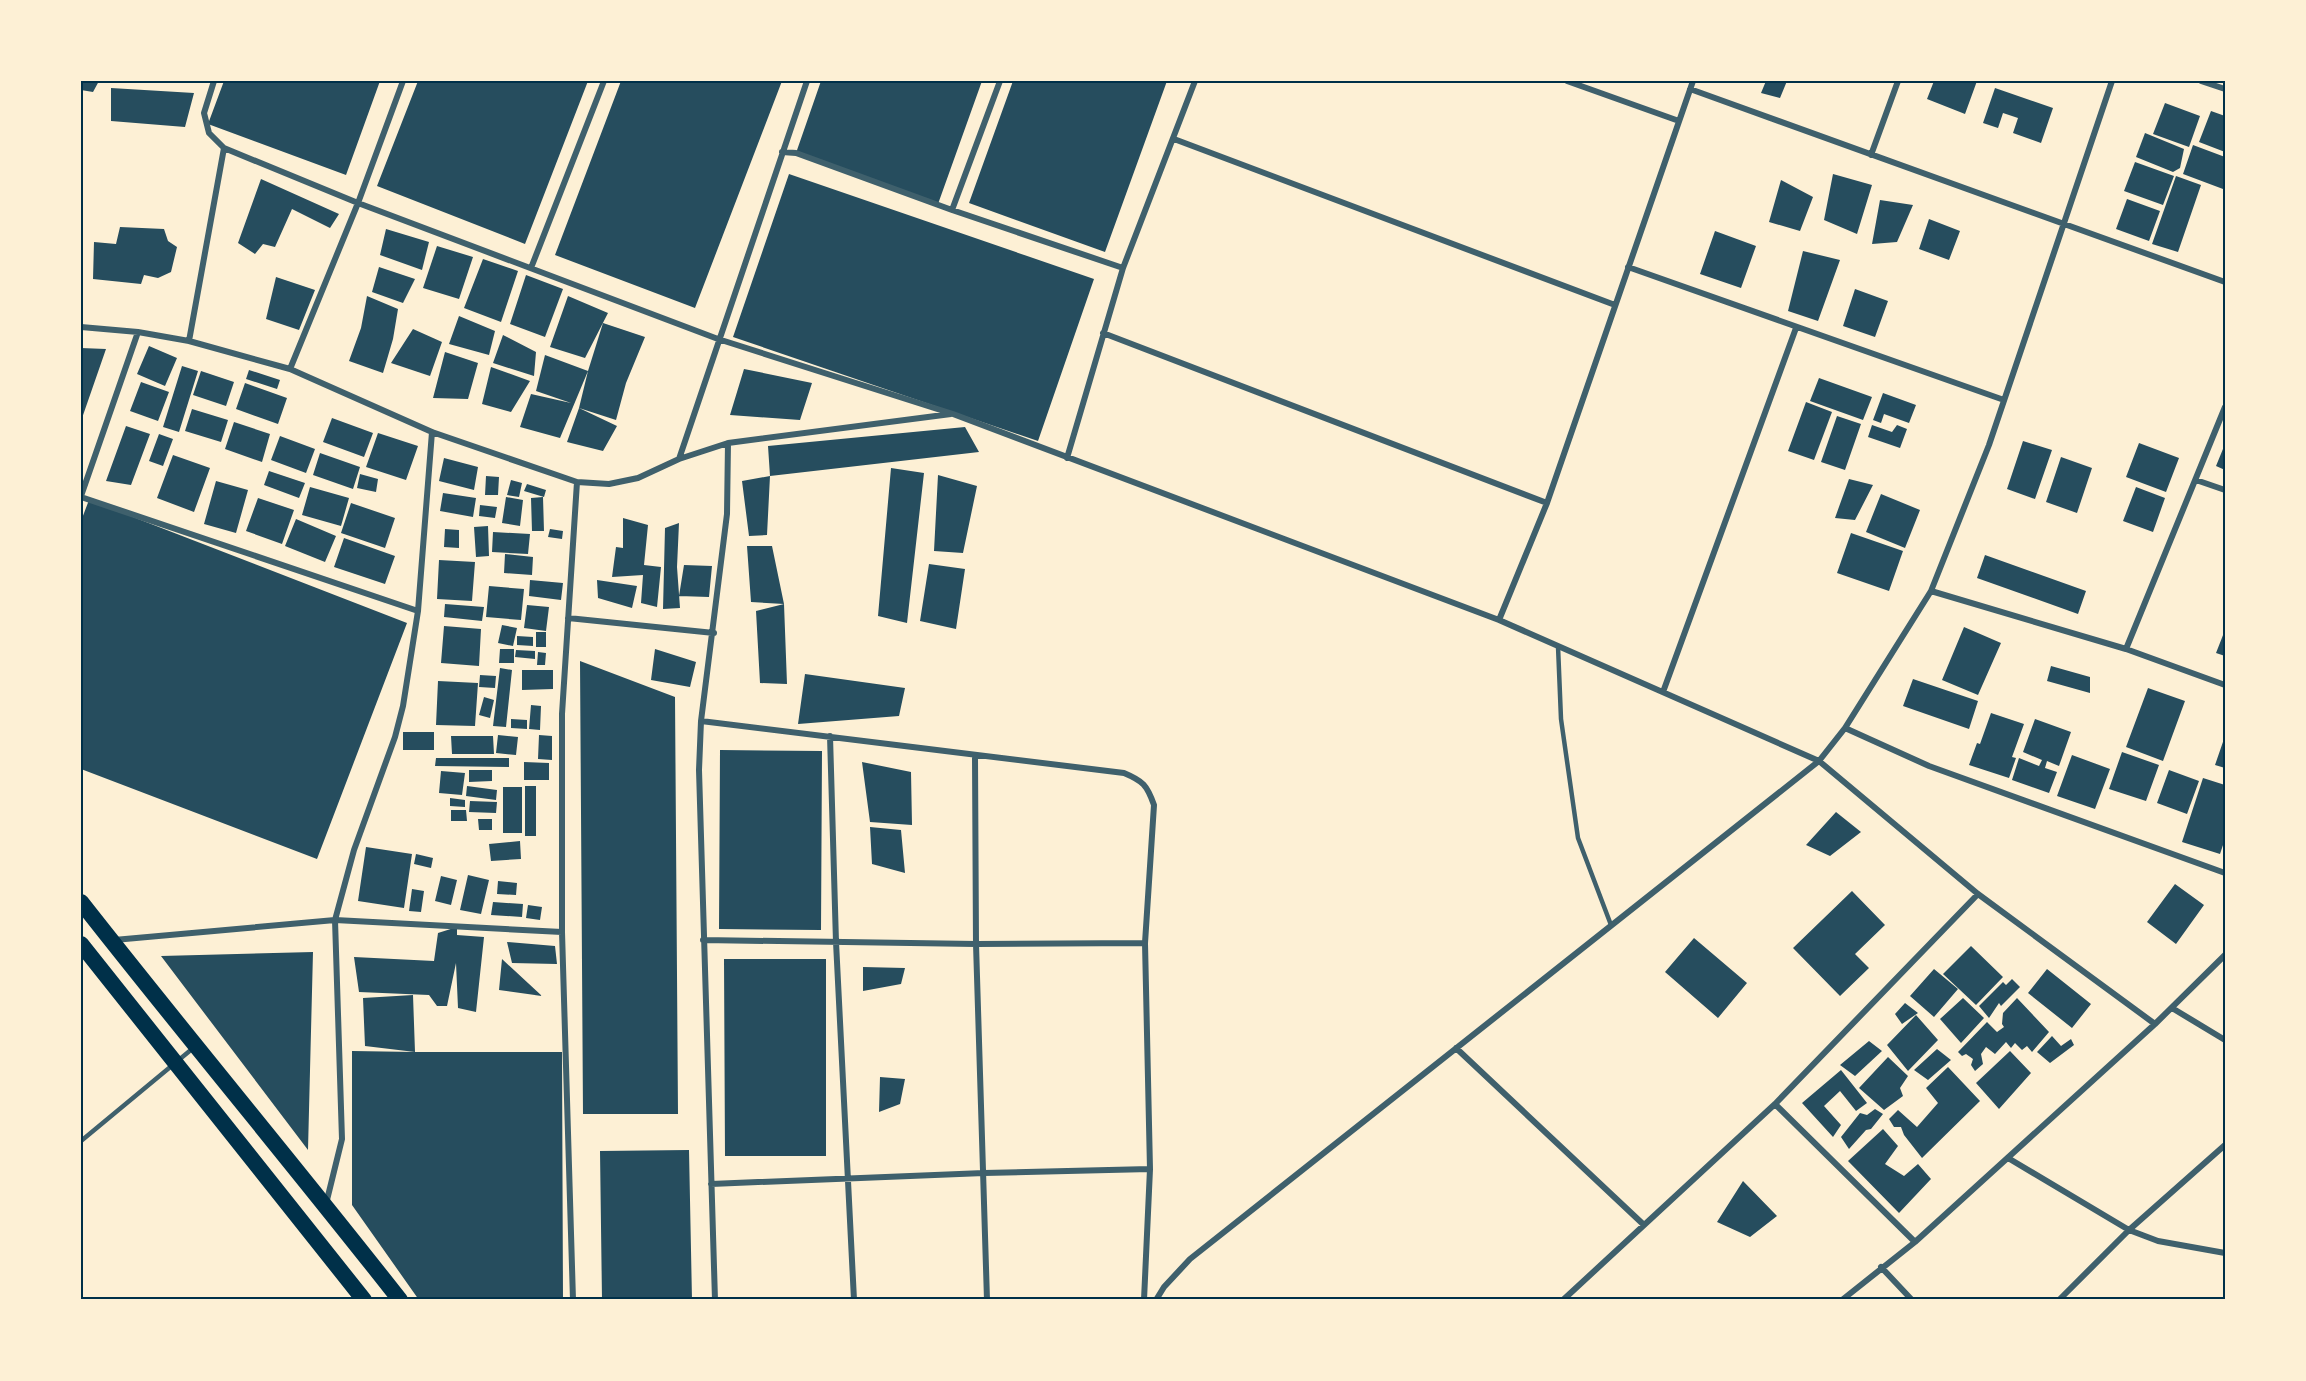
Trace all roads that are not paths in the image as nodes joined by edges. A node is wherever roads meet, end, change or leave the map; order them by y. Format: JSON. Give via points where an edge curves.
{"nodes":[{"id":1,"x":214,"y":81,"type":"edge"},
{"id":2,"x":403,"y":81,"type":"edge"},
{"id":3,"x":604,"y":81,"type":"edge"},
{"id":4,"x":807,"y":81,"type":"edge"},
{"id":5,"x":1000,"y":81,"type":"edge"},
{"id":6,"x":1195,"y":81,"type":"edge"},
{"id":7,"x":1567,"y":81,"type":"edge"},
{"id":8,"x":1693,"y":81,"type":"edge"},
{"id":9,"x":1898,"y":81,"type":"edge"},
{"id":10,"x":2112,"y":81,"type":"edge"},
{"id":11,"x":2201,"y":81,"type":"edge"},
{"id":12,"x":1690,"y":89,"type":"junction"},
{"id":13,"x":2225,"y":89,"type":"edge"},
{"id":14,"x":1678,"y":121,"type":"junction"},
{"id":15,"x":1174,"y":139,"type":"junction"},
{"id":16,"x":224,"y":148,"type":"junction"},
{"id":17,"x":782,"y":152,"type":"junction"},
{"id":18,"x":1871,"y":155,"type":"junction"},
{"id":19,"x":358,"y":203,"type":"junction"},
{"id":20,"x":952,"y":210,"type":"junction"},
{"id":21,"x":2064,"y":225,"type":"junction"},
{"id":22,"x":1628,"y":267,"type":"junction"},
{"id":23,"x":531,"y":268,"type":"junction"},
{"id":24,"x":1123,"y":268,"type":"junction"},
{"id":25,"x":2225,"y":282,"type":"edge"},
{"id":26,"x":1615,"y":305,"type":"junction"},
{"id":27,"x":81,"y":327,"type":"edge"},
{"id":28,"x":1796,"y":328,"type":"junction"},
{"id":29,"x":138,"y":332,"type":"junction"},
{"id":30,"x":1103,"y":333,"type":"junction"},
{"id":31,"x":718,"y":339,"type":"junction"},
{"id":32,"x":189,"y":340,"type":"junction"},
{"id":33,"x":290,"y":369,"type":"junction"},
{"id":34,"x":2004,"y":400,"type":"junction"},
{"id":35,"x":2225,"y":406,"type":"edge"},
{"id":36,"x":953,"y":414,"type":"junction"},
{"id":37,"x":432,"y":432,"type":"junction"},
{"id":38,"x":728,"y":443,"type":"junction"},
{"id":39,"x":1067,"y":458,"type":"junction"},
{"id":40,"x":679,"y":459,"type":"junction"},
{"id":41,"x":2196,"y":480,"type":"junction"},
{"id":42,"x":576,"y":482,"type":"junction"},
{"id":43,"x":2225,"y":490,"type":"edge"},
{"id":44,"x":81,"y":496,"type":"edge"},
{"id":45,"x":1547,"y":503,"type":"junction"},
{"id":46,"x":1931,"y":591,"type":"junction"},
{"id":47,"x":418,"y":611,"type":"junction"},
{"id":48,"x":568,"y":618,"type":"junction"},
{"id":49,"x":1499,"y":620,"type":"junction"},
{"id":50,"x":714,"y":633,"type":"junction"},
{"id":51,"x":1558,"y":646,"type":"junction"},
{"id":52,"x":2126,"y":649,"type":"junction"},
{"id":53,"x":2225,"y":685,"type":"edge"},
{"id":54,"x":1663,"y":692,"type":"junction"},
{"id":55,"x":701,"y":722,"type":"junction"},
{"id":56,"x":1845,"y":728,"type":"junction"},
{"id":57,"x":830,"y":736,"type":"junction"},
{"id":58,"x":975,"y":757,"type":"junction"},
{"id":59,"x":1819,"y":761,"type":"junction"},
{"id":60,"x":2225,"y":873,"type":"edge"},
{"id":61,"x":1978,"y":894,"type":"junction"},
{"id":62,"x":81,"y":902,"type":"edge"},
{"id":63,"x":335,"y":920,"type":"junction"},
{"id":64,"x":1611,"y":925,"type":"junction"},
{"id":65,"x":562,"y":932,"type":"junction"},
{"id":66,"x":111,"y":940,"type":"junction"},
{"id":67,"x":703,"y":940,"type":"junction"},
{"id":68,"x":836,"y":942,"type":"junction"},
{"id":69,"x":1145,"y":943,"type":"junction"},
{"id":70,"x":81,"y":944,"type":"edge"},
{"id":71,"x":976,"y":944,"type":"junction"},
{"id":72,"x":2225,"y":955,"type":"edge"},
{"id":73,"x":2172,"y":1008,"type":"junction"},
{"id":74,"x":2156,"y":1024,"type":"junction"},
{"id":75,"x":2225,"y":1040,"type":"edge"},
{"id":76,"x":195,"y":1047,"type":"junction"},
{"id":77,"x":1456,"y":1048,"type":"junction"},
{"id":78,"x":175,"y":1064,"type":"junction"},
{"id":79,"x":1775,"y":1104,"type":"junction"},
{"id":80,"x":81,"y":1141,"type":"edge"},
{"id":81,"x":2225,"y":1145,"type":"edge"},
{"id":82,"x":2008,"y":1158,"type":"junction"},
{"id":83,"x":1150,"y":1169,"type":"junction"},
{"id":84,"x":984,"y":1173,"type":"junction"},
{"id":85,"x":849,"y":1178,"type":"junction"},
{"id":86,"x":711,"y":1185,"type":"junction"},
{"id":87,"x":326,"y":1204,"type":"junction"},
{"id":88,"x":1644,"y":1225,"type":"junction"},
{"id":89,"x":2129,"y":1230,"type":"junction"},
{"id":90,"x":1915,"y":1242,"type":"junction"},
{"id":91,"x":2225,"y":1253,"type":"edge"},
{"id":92,"x":1881,"y":1267,"type":"junction"},
{"id":93,"x":364,"y":1300,"type":"edge"},
{"id":94,"x":400,"y":1300,"type":"edge"},
{"id":95,"x":573,"y":1300,"type":"edge"},
{"id":96,"x":715,"y":1300,"type":"edge"},
{"id":97,"x":854,"y":1300,"type":"edge"},
{"id":98,"x":987,"y":1300,"type":"edge"},
{"id":99,"x":1144,"y":1300,"type":"edge"},
{"id":100,"x":1156,"y":1300,"type":"edge"},
{"id":101,"x":1563,"y":1300,"type":"edge"},
{"id":102,"x":1842,"y":1300,"type":"edge"},
{"id":103,"x":1912,"y":1300,"type":"edge"},
{"id":104,"x":2059,"y":1300,"type":"edge"}],
"edges":[{"from":1,"to":16,"type":"street","via":[[204,113],[209,133]]},
{"from":2,"to":19,"type":"street"},
{"from":3,"to":23,"type":"street"},
{"from":4,"to":17,"type":"street"},
{"from":5,"to":20,"type":"street"},
{"from":6,"to":15,"type":"street"},
{"from":7,"to":14,"type":"street"},
{"from":8,"to":12,"type":"street"},
{"from":9,"to":18,"type":"street"},
{"from":10,"to":21,"type":"street"},
{"from":11,"to":13,"type":"street"},
{"from":12,"to":14,"type":"street"},
{"from":12,"to":18,"type":"street"},
{"from":14,"to":22,"type":"street"},
{"from":15,"to":24,"type":"street"},
{"from":15,"to":26,"type":"street"},
{"from":16,"to":19,"type":"street"},
{"from":16,"to":32,"type":"street"},
{"from":17,"to":20,"type":"street","via":[[796,153]]},
{"from":17,"to":31,"type":"street"},
{"from":18,"to":21,"type":"street"},
{"from":19,"to":23,"type":"street"},
{"from":19,"to":33,"type":"street"},
{"from":20,"to":24,"type":"street"},
{"from":21,"to":25,"type":"street"},
{"from":21,"to":34,"type":"street"},
{"from":22,"to":26,"type":"street"},
{"from":22,"to":28,"type":"street"},
{"from":23,"to":31,"type":"street"},
{"from":24,"to":30,"type":"street"},
{"from":26,"to":45,"type":"street"},
{"from":27,"to":29,"type":"street"},
{"from":28,"to":34,"type":"street"},
{"from":28,"to":54,"type":"street"},
{"from":29,"to":32,"type":"street"},
{"from":29,"to":44,"type":"street"},
{"from":30,"to":39,"type":"street"},
{"from":30,"to":45,"type":"street"},
{"from":31,"to":36,"type":"street"},
{"from":31,"to":40,"type":"street"},
{"from":32,"to":33,"type":"street"},
{"from":33,"to":37,"type":"street"},
{"from":34,"to":46,"type":"street"},
{"from":35,"to":41,"type":"street"},
{"from":36,"to":38,"type":"street"},
{"from":36,"to":39,"type":"street"},
{"from":37,"to":42,"type":"street"},
{"from":37,"to":47,"type":"street"},
{"from":38,"to":40,"type":"street"},
{"from":38,"to":50,"type":"street","via":[[727,514]]},
{"from":39,"to":49,"type":"street"},
{"from":40,"to":42,"type":"street","via":[[638,478],[609,484]]},
{"from":41,"to":43,"type":"street"},
{"from":41,"to":52,"type":"street"},
{"from":42,"to":48,"type":"street"},
{"from":44,"to":47,"type":"street"},
{"from":45,"to":49,"type":"street"},
{"from":46,"to":52,"type":"street"},
{"from":46,"to":56,"type":"street"},
{"from":47,"to":63,"type":"street","via":[[395,737],[354,850]]},
{"from":48,"to":50,"type":"street"},
{"from":48,"to":65,"type":"street","via":[[562,714]]},
{"from":49,"to":51,"type":"street"},
{"from":50,"to":55,"type":"street"},
{"from":51,"to":54,"type":"street"},
{"from":51,"to":64,"type":"lane","via":[[1561,719],[1578,838]]},
{"from":52,"to":53,"type":"street"},
{"from":54,"to":59,"type":"street"},
{"from":55,"to":57,"type":"street"},
{"from":55,"to":67,"type":"street"},
{"from":56,"to":59,"type":"street"},
{"from":56,"to":60,"type":"street","via":[[1929,766]]},
{"from":57,"to":58,"type":"street"},
{"from":57,"to":68,"type":"street"},
{"from":58,"to":69,"type":"street","via":[[1124,772],[1141,781],[1154,805]]},
{"from":58,"to":71,"type":"street"},
{"from":59,"to":61,"type":"street"},
{"from":59,"to":64,"type":"street"},
{"from":61,"to":74,"type":"street"},
{"from":61,"to":79,"type":"street"},
{"from":62,"to":66,"type":"highway"},
{"from":63,"to":65,"type":"street"},
{"from":63,"to":66,"type":"street"},
{"from":63,"to":87,"type":"street","via":[[342,1139]]},
{"from":64,"to":77,"type":"street"},
{"from":65,"to":95,"type":"street"},
{"from":66,"to":76,"type":"highway"},
{"from":67,"to":68,"type":"street"},
{"from":67,"to":86,"type":"street"},
{"from":68,"to":71,"type":"street"},
{"from":68,"to":85,"type":"street"},
{"from":69,"to":71,"type":"street"},
{"from":69,"to":83,"type":"street"},
{"from":70,"to":78,"type":"highway"},
{"from":71,"to":84,"type":"street"},
{"from":72,"to":73,"type":"street"},
{"from":73,"to":74,"type":"street"},
{"from":73,"to":75,"type":"street"},
{"from":74,"to":82,"type":"street"},
{"from":76,"to":78,"type":"lane"},
{"from":76,"to":87,"type":"highway"},
{"from":77,"to":88,"type":"street"},
{"from":77,"to":100,"type":"street","via":[[1190,1259]]},
{"from":78,"to":80,"type":"lane"},
{"from":78,"to":93,"type":"highway"},
{"from":79,"to":88,"type":"street"},
{"from":79,"to":90,"type":"street"},
{"from":81,"to":89,"type":"street"},
{"from":82,"to":89,"type":"street"},
{"from":82,"to":90,"type":"street"},
{"from":83,"to":84,"type":"street"},
{"from":83,"to":99,"type":"street"},
{"from":84,"to":85,"type":"street"},
{"from":84,"to":98,"type":"street"},
{"from":85,"to":86,"type":"street"},
{"from":85,"to":97,"type":"street"},
{"from":86,"to":96,"type":"street"},
{"from":87,"to":94,"type":"highway"},
{"from":88,"to":101,"type":"street"},
{"from":89,"to":91,"type":"street","via":[[2158,1241]]},
{"from":89,"to":104,"type":"street"},
{"from":90,"to":92,"type":"street"},
{"from":92,"to":102,"type":"street"},
{"from":92,"to":103,"type":"street"}]}
